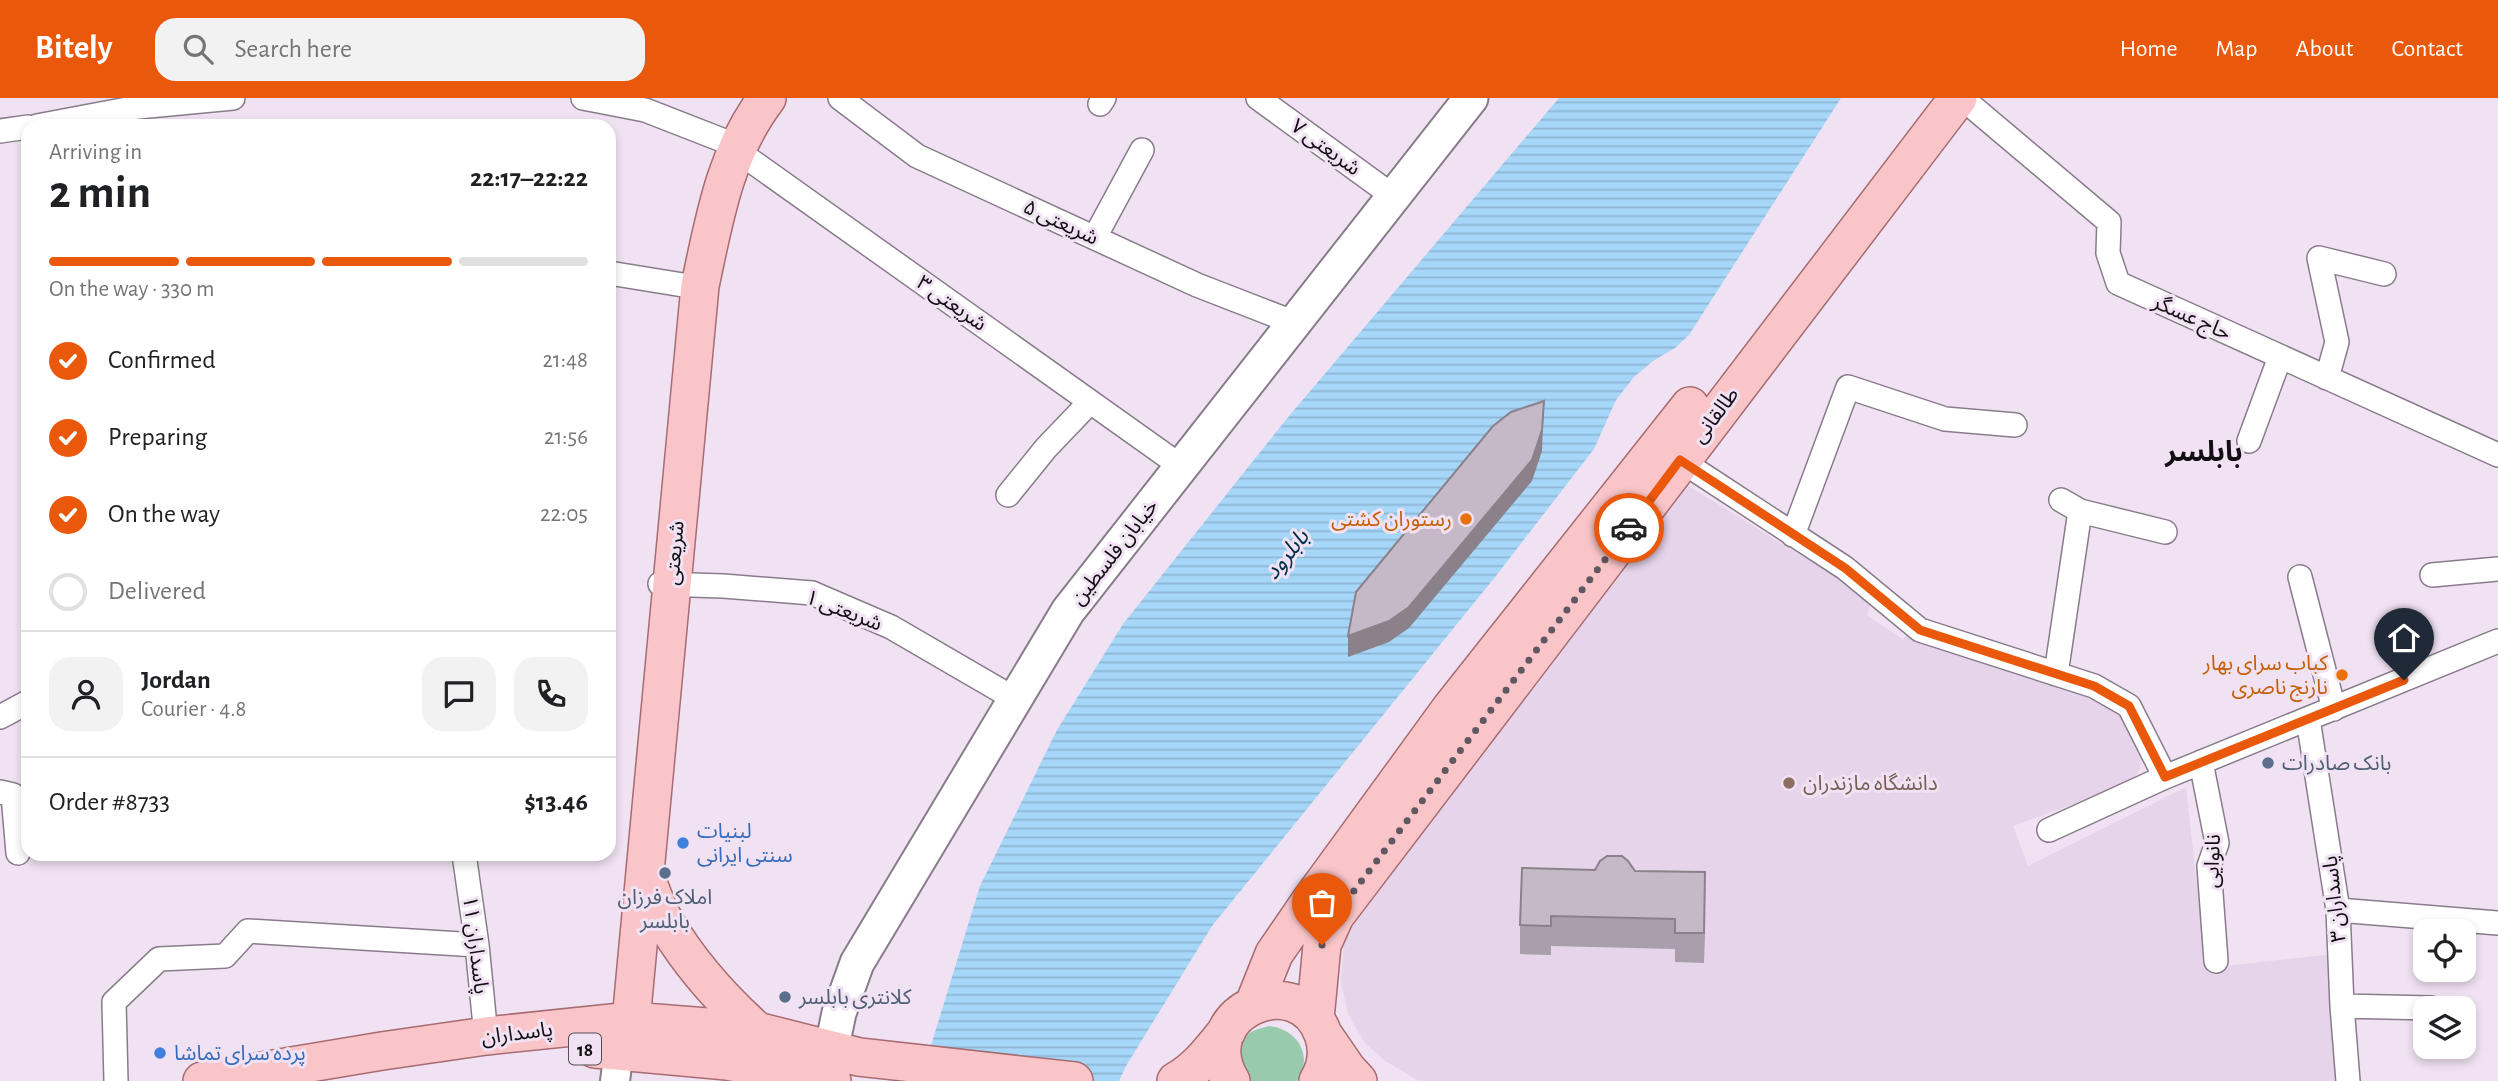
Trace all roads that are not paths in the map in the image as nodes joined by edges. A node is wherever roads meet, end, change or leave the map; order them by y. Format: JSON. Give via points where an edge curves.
{"nodes":[{"id":1,"x":233,"y":98,"type":"edge"},
{"id":2,"x":583,"y":98,"type":"edge"},
{"id":3,"x":747,"y":98,"type":"edge"},
{"id":4,"x":767,"y":98,"type":"edge"},
{"id":5,"x":839,"y":98,"type":"edge"},
{"id":6,"x":1258,"y":98,"type":"edge"},
{"id":7,"x":1471,"y":98,"type":"edge"},
{"id":8,"x":1928,"y":98,"type":"edge"},
{"id":9,"x":1960,"y":98,"type":"edge"},
{"id":10,"x":138,"y":102,"type":"edge"},
{"id":11,"x":66,"y":119,"type":"edge"},
{"id":12,"x":21,"y":128,"type":"edge"},
{"id":13,"x":0,"y":131,"type":"edge"},
{"id":14,"x":729,"y":145,"type":"junction"},
{"id":15,"x":1142,"y":150,"type":"dead end"},
{"id":16,"x":1393,"y":196,"type":"junction"},
{"id":17,"x":1095,"y":237,"type":"junction"},
{"id":18,"x":2384,"y":274,"type":"dead end"},
{"id":19,"x":616,"y":275,"type":"edge"},
{"id":20,"x":684,"y":285,"type":"junction"},
{"id":21,"x":1295,"y":323,"type":"junction"},
{"id":22,"x":2280,"y":357,"type":"junction"},
{"id":23,"x":2327,"y":378,"type":"junction"},
{"id":24,"x":1090,"y":402,"type":"junction"},
{"id":25,"x":2015,"y":425,"type":"dead end"},
{"id":26,"x":2249,"y":441,"type":"dead end"},
{"id":27,"x":2498,"y":455,"type":"edge"},
{"id":28,"x":1680,"y":460,"type":"junction"},
{"id":29,"x":1181,"y":467,"type":"junction"},
{"id":30,"x":1008,"y":495,"type":"dead end"},
{"id":31,"x":2165,"y":532,"type":"dead end"},
{"id":32,"x":1793,"y":535,"type":"junction"},
{"id":33,"x":2498,"y":569,"type":"edge"},
{"id":34,"x":2432,"y":575,"type":"dead end"},
{"id":35,"x":2300,"y":577,"type":"dead end"},
{"id":36,"x":663,"y":584,"type":"junction"},
{"id":37,"x":2498,"y":641,"type":"edge"},
{"id":38,"x":2056,"y":674,"type":"junction"},
{"id":39,"x":1015,"y":699,"type":"junction"},
{"id":40,"x":21,"y":706,"type":"edge"},
{"id":41,"x":2334,"y":709,"type":"junction"},
{"id":42,"x":0,"y":717,"type":"edge"},
{"id":43,"x":2308,"y":719,"type":"junction"},
{"id":44,"x":2201,"y":762,"type":"junction"},
{"id":45,"x":2165,"y":777,"type":"junction"},
{"id":46,"x":0,"y":792,"type":"edge"},
{"id":47,"x":2049,"y":830,"type":"dead end"},
{"id":48,"x":18,"y":853,"type":"dead end"},
{"id":49,"x":465,"y":861,"type":"edge"},
{"id":50,"x":644,"y":871,"type":"junction"},
{"id":51,"x":2338,"y":910,"type":"junction"},
{"id":52,"x":2498,"y":923,"type":"edge"},
{"id":53,"x":477,"y":945,"type":"junction"},
{"id":54,"x":1274,"y":954,"type":"junction"},
{"id":55,"x":2216,"y":961,"type":"dead end"},
{"id":56,"x":1319,"y":965,"type":"junction"},
{"id":57,"x":1254,"y":1004,"type":"junction"},
{"id":58,"x":2342,"y":1006,"type":"junction"},
{"id":59,"x":2413,"y":1008,"type":"edge"},
{"id":60,"x":1319,"y":1027,"type":"junction"},
{"id":61,"x":757,"y":1031,"type":"junction"},
{"id":62,"x":1227,"y":1031,"type":"junction"},
{"id":63,"x":486,"y":1036,"type":"junction"},
{"id":64,"x":620,"y":1043,"type":"edge"},
{"id":65,"x":841,"y":1063,"type":"edge"},
{"id":66,"x":116,"y":1081,"type":"edge"},
{"id":67,"x":202,"y":1081,"type":"edge"},
{"id":68,"x":337,"y":1081,"type":"edge"},
{"id":69,"x":1074,"y":1081,"type":"edge"},
{"id":70,"x":1177,"y":1081,"type":"edge"},
{"id":71,"x":1231,"y":1081,"type":"edge"},
{"id":72,"x":1318,"y":1081,"type":"edge"},
{"id":73,"x":1358,"y":1081,"type":"edge"},
{"id":74,"x":2348,"y":1081,"type":"edge"}],
"edges":[{"from":1,"to":10,"type":"street"},
{"from":2,"to":14,"type":"street","name":"شریعتی ۳","via":[[645,110]]},
{"from":3,"to":14,"type":"main road","name":"شریعتی"},
{"from":4,"to":14,"type":"main road","name":"شریعتی"},
{"from":5,"to":17,"type":"street","name":"شریعتی ۵","via":[[917,156]]},
{"from":6,"to":16,"type":"street","name":"شریعتی ۷"},
{"from":7,"to":16,"type":"main road","name":"خیابان فلسطین"},
{"from":8,"to":54,"type":"main road","name":"طالقانی","via":[[1451,708]]},
{"from":9,"to":22,"type":"street","name":"حاج عسگر","via":[[2109,222],[2108,253],[2118,283]]},
{"from":9,"to":28,"type":"main road","name":"طالقانی"},
{"from":10,"to":11,"type":"street"},
{"from":12,"to":13,"type":"street"},
{"from":14,"to":20,"type":"main road","name":"شریعتی","via":[[692,235]]},
{"from":14,"to":24,"type":"street","name":"شریعتی ۳"},
{"from":14,"to":36,"type":"main road","name":"شریعتی","via":[[700,286]]},
{"from":15,"to":17,"type":"street"},
{"from":16,"to":21,"type":"main road","name":"خیابان فلسطین"},
{"from":17,"to":21,"type":"street","name":"شریعتی ۵","via":[[1197,285]]},
{"from":18,"to":23,"type":"street","via":[[2319,258],[2337,342]]},
{"from":19,"to":20,"type":"street"},
{"from":20,"to":36,"type":"main road","name":"شریعتی"},
{"from":21,"to":29,"type":"main road","name":"خیابان فلسطین"},
{"from":22,"to":23,"type":"street","name":"حاج عسگر"},
{"from":22,"to":26,"type":"street"},
{"from":23,"to":27,"type":"street","name":"حاج عسگر"},
{"from":24,"to":29,"type":"street","name":"شریعتی ۳"},
{"from":24,"to":30,"type":"street"},
{"from":25,"to":32,"type":"street","via":[[1945,419],[1848,387]]},
{"from":28,"to":32,"type":"street"},
{"from":28,"to":56,"type":"main road","name":"طالقانی","via":[[1335,916]]},
{"from":29,"to":39,"type":"main road","name":"خیابان فلسطین","via":[[1068,611]]},
{"from":31,"to":38,"type":"street","via":[[2070,506]]},
{"from":32,"to":38,"type":"street","via":[[1845,568],[1920,630]]},
{"from":33,"to":34,"type":"street"},
{"from":35,"to":41,"type":"street"},
{"from":36,"to":39,"type":"street","name":"شریعتی ۱","via":[[812,593],[891,628]]},
{"from":36,"to":50,"type":"main road","name":"شریعتی"},
{"from":36,"to":64,"type":"main road","name":"شریعتی"},
{"from":37,"to":41,"type":"street"},
{"from":38,"to":45,"type":"street","via":[[2094,686],[2129,706]]},
{"from":39,"to":65,"type":"main road","name":"خیابان فلسطین","via":[[857,963],[839,1013]]},
{"from":40,"to":42,"type":"street"},
{"from":41,"to":43,"type":"street"},
{"from":43,"to":44,"type":"street"},
{"from":43,"to":51,"type":"street","name":"پاسداران ۳"},
{"from":44,"to":45,"type":"street"},
{"from":44,"to":55,"type":"street","name":"نانوایی","via":[[2217,843],[2209,866]]},
{"from":45,"to":47,"type":"street"},
{"from":46,"to":48,"type":"street","via":[[13,795]]},
{"from":49,"to":53,"type":"street","name":"پاسداران ۱۱"},
{"from":50,"to":61,"type":"main road","via":[[663,918],[700,975]]},
{"from":50,"to":64,"type":"main road","name":"شریعتی"},
{"from":51,"to":52,"type":"street"},
{"from":51,"to":58,"type":"street","name":"پاسداران ۳"},
{"from":53,"to":63,"type":"street","name":"پاسداران ۱۱"},
{"from":53,"to":66,"type":"street","via":[[248,931],[225,956],[159,959],[114,1002]]},
{"from":54,"to":56,"type":"main road","via":[[1276,963],[1290,970],[1305,971]]},
{"from":54,"to":57,"type":"main road","name":"طالقانی"},
{"from":56,"to":60,"type":"main road","name":"طالقانی"},
{"from":57,"to":60,"type":"main road","via":[[1286,1002],[1302,1008]]},
{"from":57,"to":62,"type":"main road","via":[[1240,1013]]},
{"from":58,"to":59,"type":"street"},
{"from":58,"to":74,"type":"street","name":"پاسداران ۳"},
{"from":60,"to":72,"type":"main road","name":"طالقانی","via":[[1326,1057]]},
{"from":60,"to":73,"type":"main road"},
{"from":61,"to":64,"type":"main road","name":"پاسداران","number":"18"},
{"from":61,"to":65,"type":"main road","name":"پاسداران","number":"18"},
{"from":62,"to":70,"type":"main road","via":[[1203,1062]]},
{"from":62,"to":71,"type":"main road","via":[[1222,1058]]},
{"from":63,"to":64,"type":"main road","name":"پاسداران","number":"18"},
{"from":63,"to":67,"type":"main road","name":"پاسداران","number":"18"},
{"from":64,"to":65,"type":"main road","name":"پاسداران","number":"18","via":[[727,1061]]},
{"from":64,"to":68,"type":"main road","name":"پاسداران","number":"18","via":[[488,1056]]},
{"from":65,"to":69,"type":"main road"}]}
